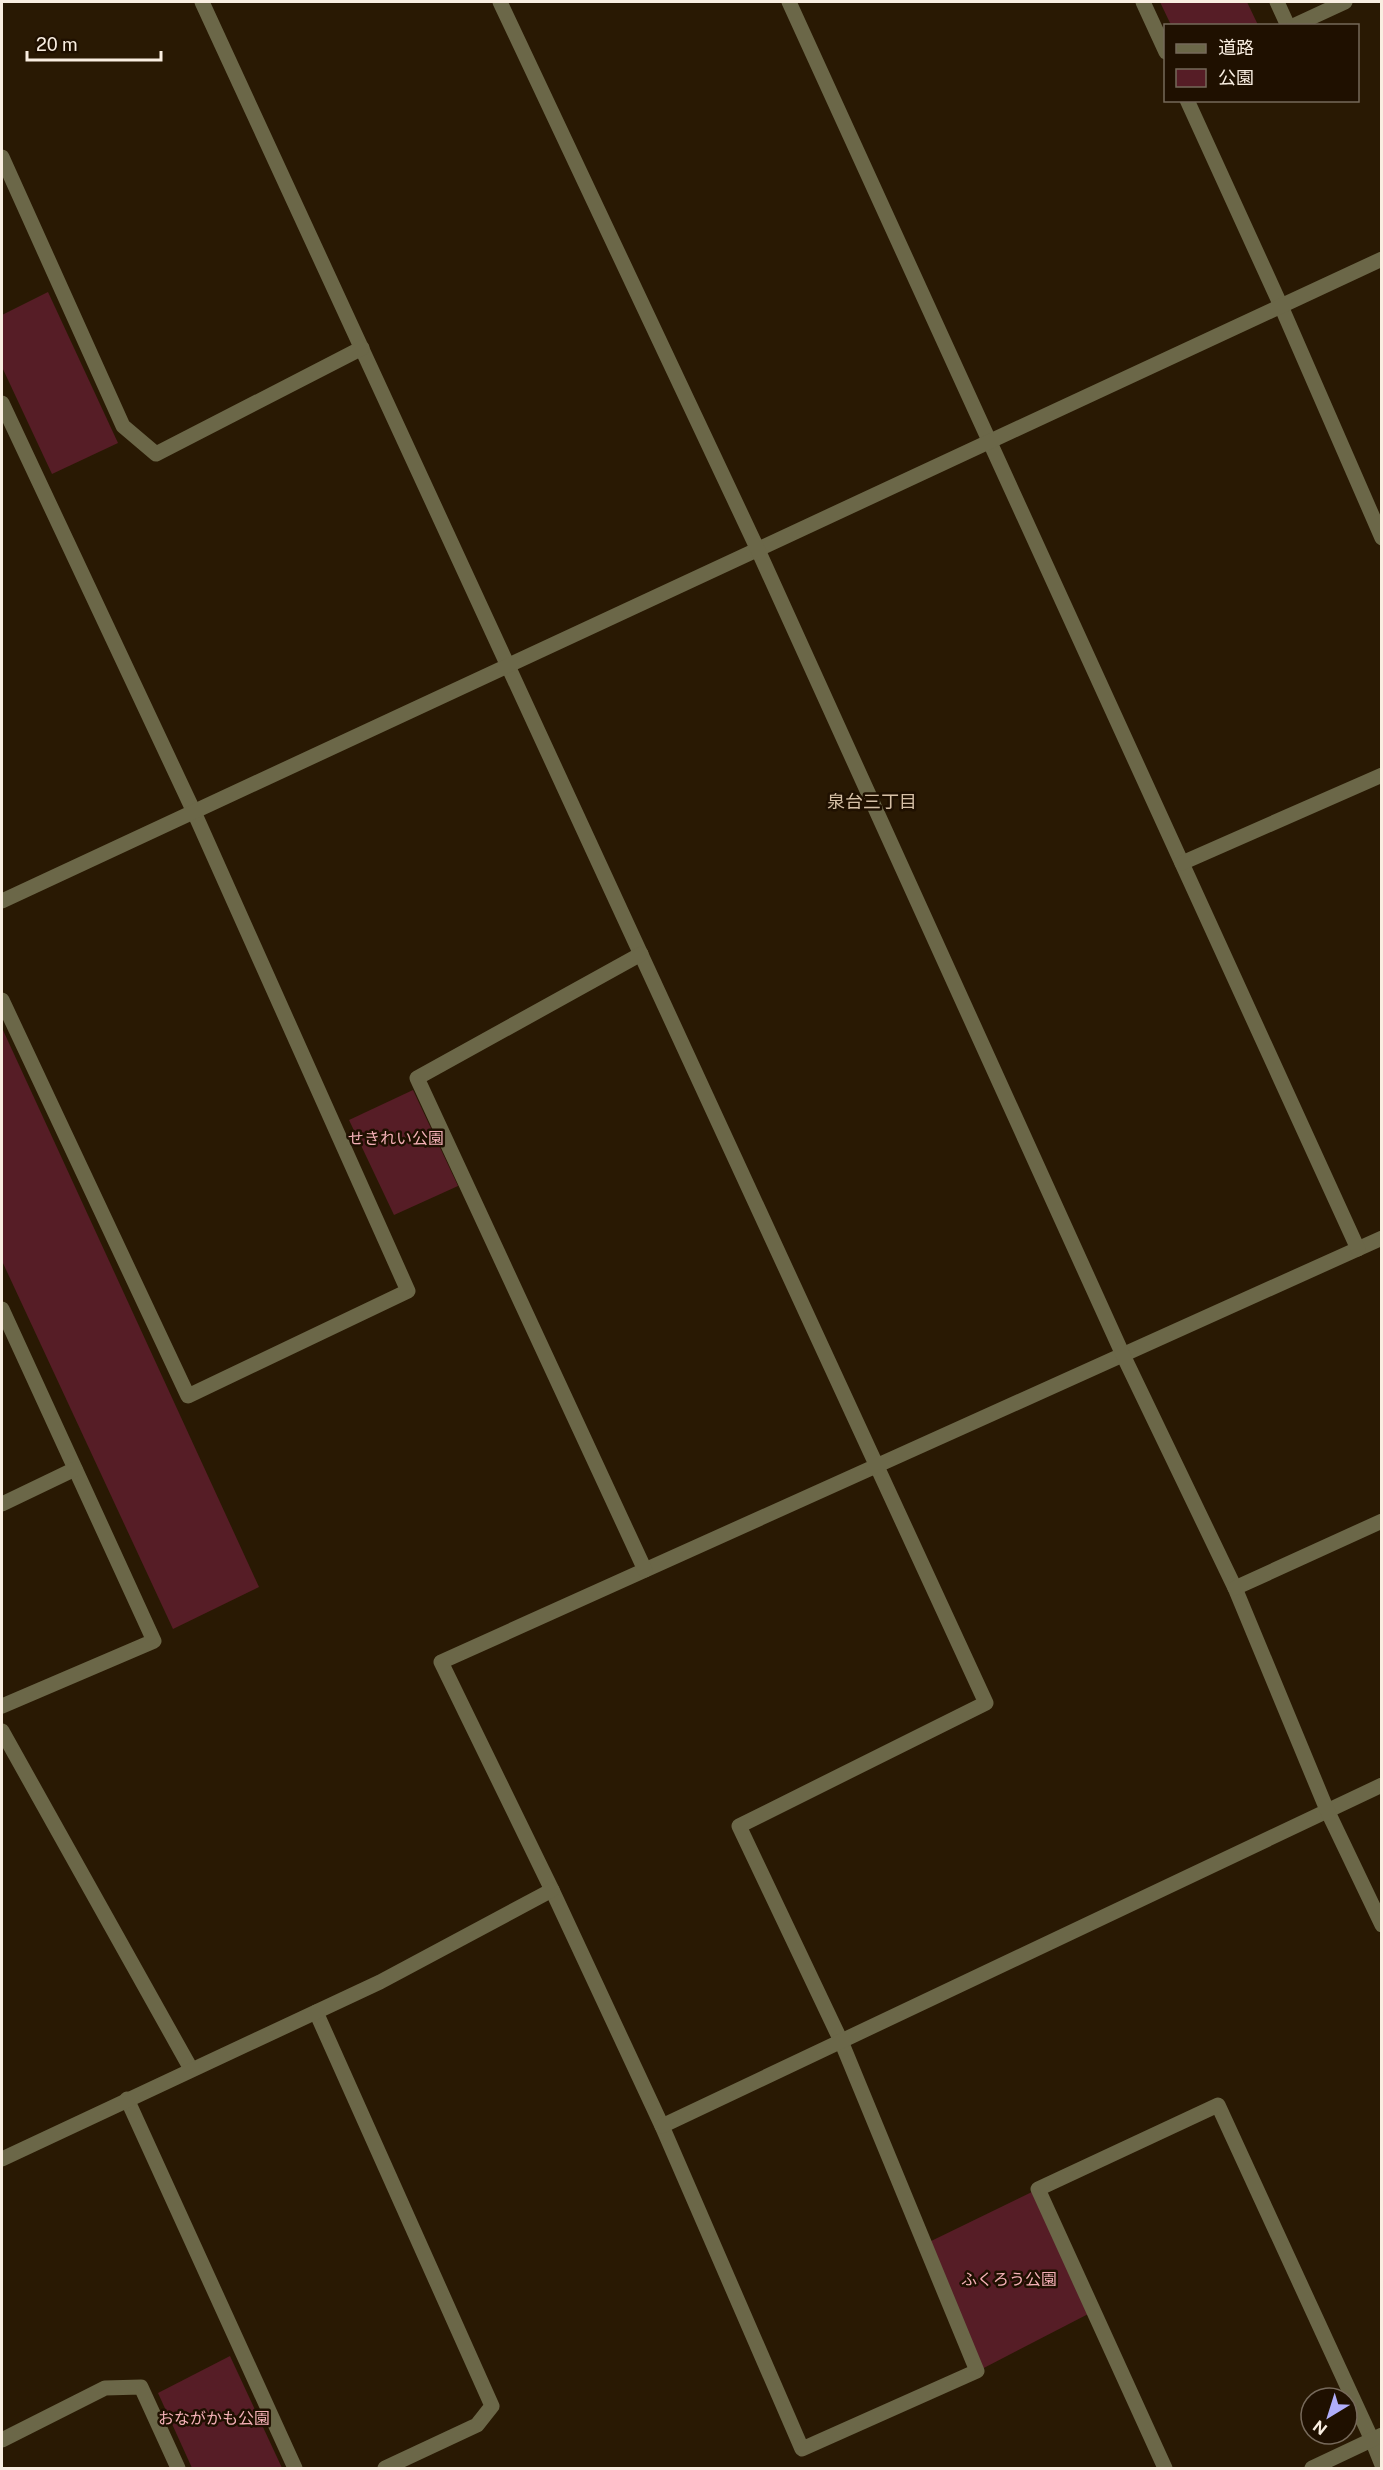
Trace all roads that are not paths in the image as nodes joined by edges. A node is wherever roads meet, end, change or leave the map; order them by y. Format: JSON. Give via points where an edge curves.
{"nodes":[{"id":1,"x":202,"y":2,"type":"edge"},
{"id":2,"x":500,"y":2,"type":"edge"},
{"id":3,"x":1143,"y":2,"type":"edge"},
{"id":4,"x":1277,"y":2,"type":"edge"},
{"id":5,"x":1345,"y":2,"type":"edge"},
{"id":6,"x":795,"y":3,"type":"edge"},
{"id":7,"x":1287,"y":24,"type":"edge"},
{"id":8,"x":1297,"y":24,"type":"edge"},
{"id":9,"x":1164,"y":48,"type":"edge"},
{"id":10,"x":1188,"y":102,"type":"edge"},
{"id":11,"x":2,"y":157,"type":"edge"},
{"id":12,"x":1382,"y":259,"type":"edge"},
{"id":13,"x":1281,"y":306,"type":"junction"},
{"id":14,"x":362,"y":348,"type":"junction"},
{"id":15,"x":2,"y":403,"type":"edge"},
{"id":16,"x":990,"y":442,"type":"junction"},
{"id":17,"x":1382,"y":538,"type":"edge"},
{"id":18,"x":758,"y":549,"type":"junction"},
{"id":19,"x":508,"y":665,"type":"junction"},
{"id":20,"x":1382,"y":775,"type":"edge"},
{"id":21,"x":194,"y":812,"type":"junction"},
{"id":22,"x":1182,"y":863,"type":"junction"},
{"id":23,"x":2,"y":901,"type":"edge"},
{"id":24,"x":641,"y":954,"type":"junction"},
{"id":25,"x":2,"y":1000,"type":"edge"},
{"id":26,"x":1382,"y":1238,"type":"edge"},
{"id":27,"x":1358,"y":1249,"type":"junction"},
{"id":28,"x":2,"y":1309,"type":"edge"},
{"id":29,"x":1123,"y":1355,"type":"junction"},
{"id":30,"x":877,"y":1466,"type":"junction"},
{"id":31,"x":75,"y":1469,"type":"junction"},
{"id":32,"x":2,"y":1504,"type":"edge"},
{"id":33,"x":1382,"y":1521,"type":"edge"},
{"id":34,"x":645,"y":1570,"type":"junction"},
{"id":35,"x":1235,"y":1587,"type":"junction"},
{"id":36,"x":2,"y":1706,"type":"edge"},
{"id":37,"x":2,"y":1731,"type":"edge"},
{"id":38,"x":1382,"y":1785,"type":"edge"},
{"id":39,"x":1327,"y":1810,"type":"junction"},
{"id":40,"x":552,"y":1890,"type":"junction"},
{"id":41,"x":1382,"y":1925,"type":"edge"},
{"id":42,"x":316,"y":2012,"type":"junction"},
{"id":43,"x":841,"y":2041,"type":"junction"},
{"id":44,"x":190,"y":2069,"type":"junction"},
{"id":45,"x":127,"y":2099,"type":"junction"},
{"id":46,"x":662,"y":2126,"type":"junction"},
{"id":47,"x":2,"y":2159,"type":"edge"},
{"id":48,"x":1377,"y":2437,"type":"edge"},
{"id":49,"x":2,"y":2440,"type":"edge"},
{"id":50,"x":1382,"y":2465,"type":"edge"},
{"id":51,"x":178,"y":2469,"type":"edge"},
{"id":52,"x":295,"y":2469,"type":"edge"},
{"id":53,"x":385,"y":2469,"type":"edge"},
{"id":54,"x":1165,"y":2469,"type":"edge"},
{"id":55,"x":1312,"y":2469,"type":"edge"}],
"edges":[{"from":1,"to":14,"type":"street"},
{"from":2,"to":18,"type":"street"},
{"from":3,"to":9,"type":"street"},
{"from":4,"to":7,"type":"street"},
{"from":5,"to":8,"type":"street"},
{"from":6,"to":16,"type":"street"},
{"from":10,"to":13,"type":"street"},
{"from":11,"to":14,"type":"street","via":[[123,426],[156,454]]},
{"from":12,"to":13,"type":"street"},
{"from":13,"to":16,"type":"street"},
{"from":13,"to":17,"type":"street"},
{"from":14,"to":19,"type":"street"},
{"from":15,"to":21,"type":"street"},
{"from":16,"to":18,"type":"street"},
{"from":16,"to":22,"type":"street"},
{"from":18,"to":19,"type":"street"},
{"from":18,"to":29,"type":"street"},
{"from":19,"to":21,"type":"street"},
{"from":19,"to":24,"type":"street"},
{"from":20,"to":22,"type":"street"},
{"from":21,"to":23,"type":"street"},
{"from":21,"to":25,"type":"street","via":[[408,1291],[188,1396]]},
{"from":22,"to":27,"type":"street"},
{"from":24,"to":30,"type":"street"},
{"from":24,"to":34,"type":"street","via":[[417,1078]]},
{"from":26,"to":27,"type":"street"},
{"from":27,"to":29,"type":"street"},
{"from":28,"to":31,"type":"street"},
{"from":29,"to":30,"type":"street"},
{"from":29,"to":35,"type":"street"},
{"from":30,"to":34,"type":"street"},
{"from":30,"to":43,"type":"street","via":[[986,1703],[739,1826]]},
{"from":31,"to":32,"type":"street"},
{"from":31,"to":36,"type":"street","via":[[154,1641]]},
{"from":33,"to":35,"type":"street"},
{"from":34,"to":40,"type":"street","via":[[441,1662]]},
{"from":35,"to":39,"type":"street"},
{"from":37,"to":44,"type":"street"},
{"from":38,"to":39,"type":"street"},
{"from":39,"to":41,"type":"street"},
{"from":39,"to":43,"type":"street"},
{"from":40,"to":42,"type":"street"},
{"from":40,"to":46,"type":"street"},
{"from":42,"to":44,"type":"street"},
{"from":42,"to":53,"type":"street","via":[[492,2406],[477,2425]]},
{"from":43,"to":46,"type":"street"},
{"from":43,"to":46,"type":"street","via":[[978,2371],[802,2449]]},
{"from":44,"to":45,"type":"street"},
{"from":45,"to":47,"type":"street"},
{"from":45,"to":52,"type":"street"},
{"from":48,"to":50,"type":"street"},
{"from":48,"to":54,"type":"street","via":[[1218,2105],[1038,2188]]},
{"from":48,"to":55,"type":"street"},
{"from":49,"to":51,"type":"street","via":[[105,2388],[141,2387]]}]}
